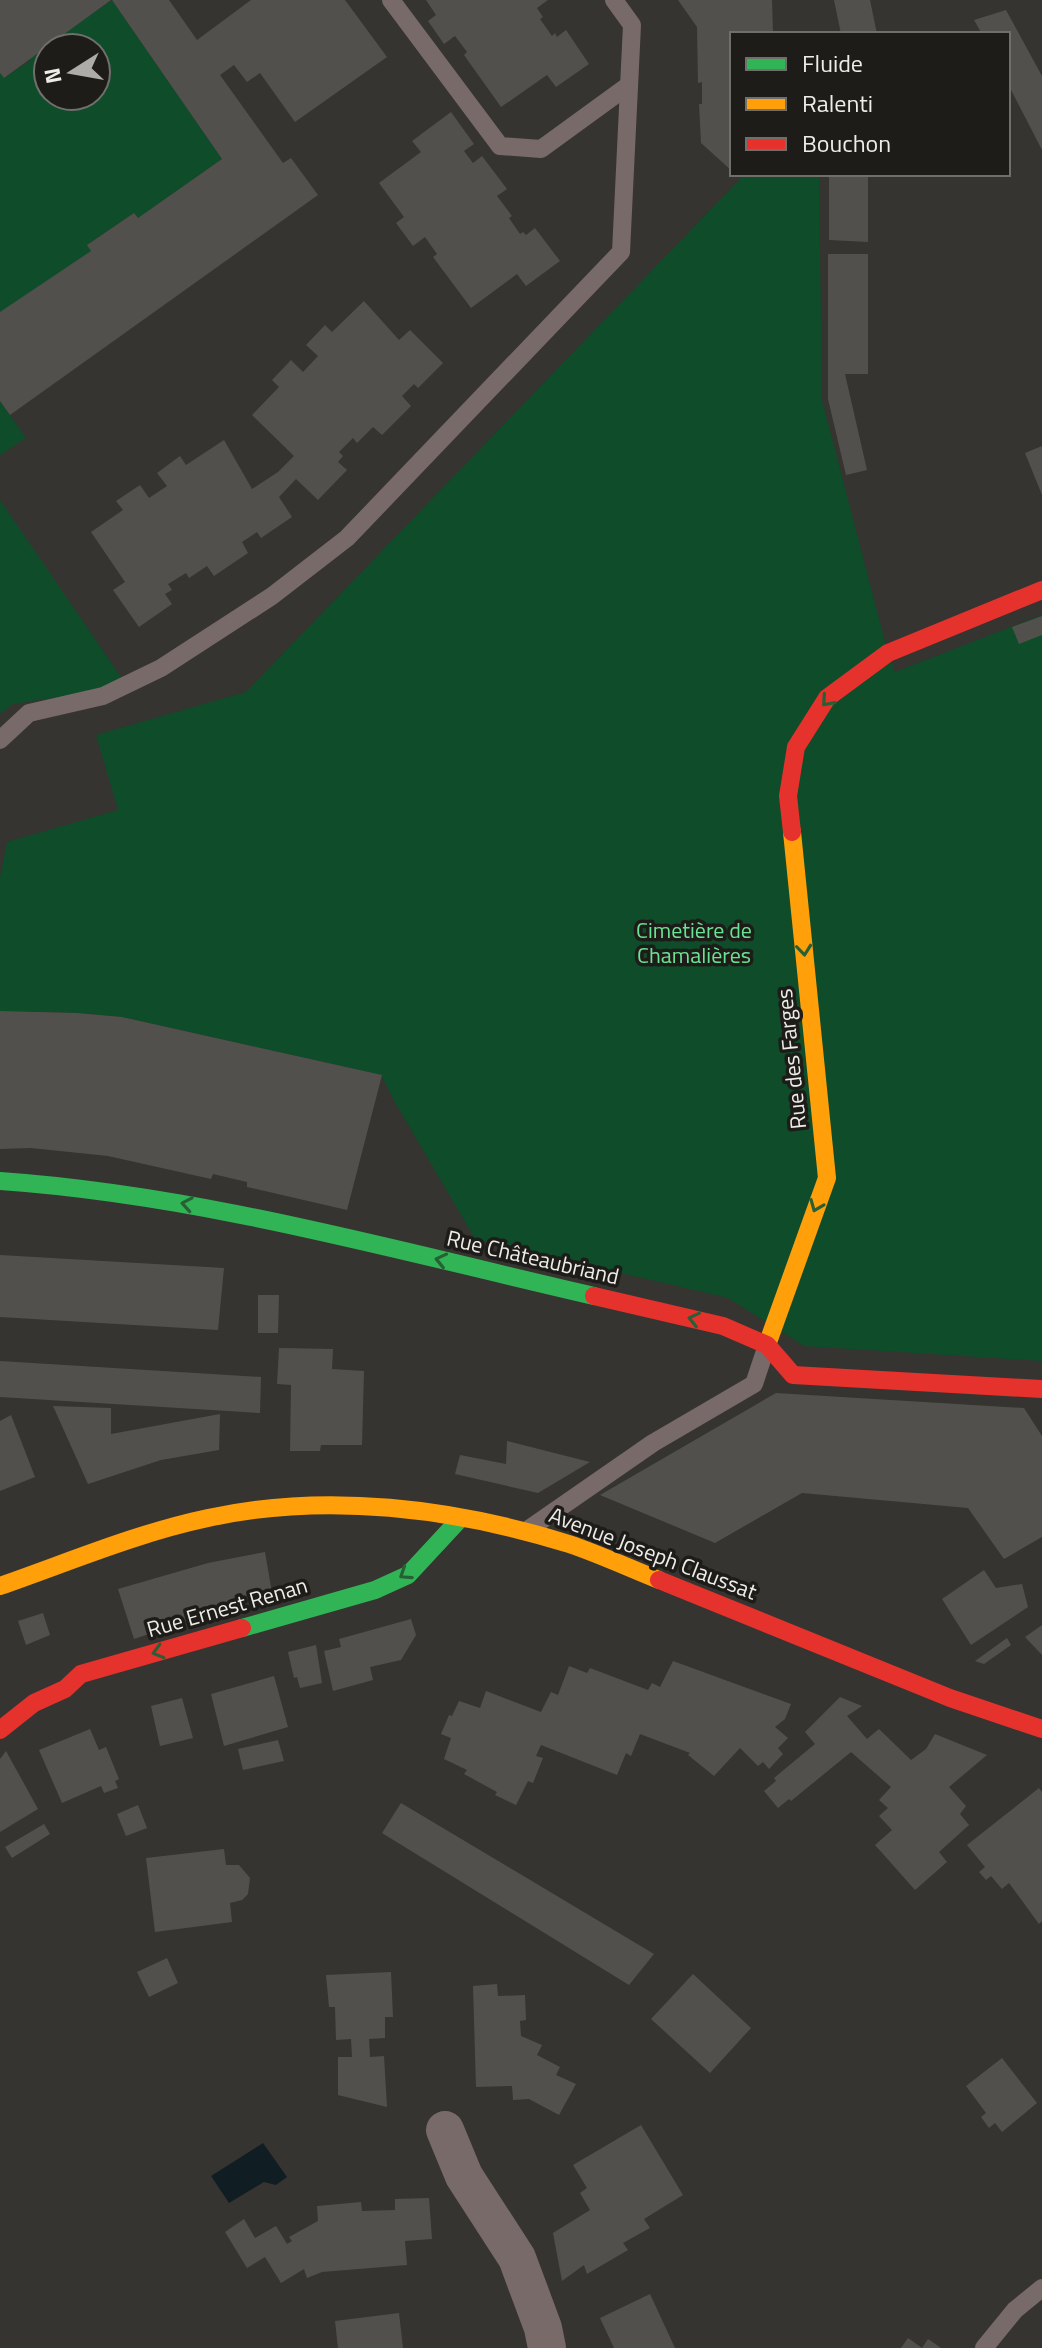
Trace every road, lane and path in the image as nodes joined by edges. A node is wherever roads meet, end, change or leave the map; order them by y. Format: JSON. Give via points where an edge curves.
{"nodes":[{"id":1,"x":391,"y":0,"type":"edge"},
{"id":2,"x":614,"y":0,"type":"edge"},
{"id":3,"x":629,"y":85,"type":"junction"},
{"id":4,"x":1042,"y":590,"type":"edge"},
{"id":5,"x":0,"y":740,"type":"edge"},
{"id":6,"x":0,"y":1181,"type":"edge"},
{"id":7,"x":767,"y":1345,"type":"junction"},
{"id":8,"x":1042,"y":1389,"type":"edge"},
{"id":9,"x":460,"y":1519,"type":"junction"},
{"id":10,"x":526,"y":1531,"type":"junction"},
{"id":11,"x":0,"y":1586,"type":"edge"},
{"id":12,"x":1042,"y":1729,"type":"edge"},
{"id":13,"x":0,"y":1730,"type":"edge"},
{"id":14,"x":445,"y":2130,"type":"dead end"},
{"id":15,"x":1042,"y":2288,"type":"edge"},
{"id":16,"x":547,"y":2348,"type":"edge"},
{"id":17,"x":984,"y":2348,"type":"edge"}],
"edges":[{"from":1,"to":3,"type":"lane","via":[[500,146],[541,149]]},
{"from":2,"to":3,"type":"lane","via":[[632,25]]},
{"from":3,"to":5,"type":"lane","via":[[621,252],[510,371],[347,538],[272,596],[161,668],[103,696],[29,713]]},
{"from":4,"to":7,"type":"street","name":"Rue des Farges","one_way":true,"via":[[888,653],[827,698],[796,747],[788,796],[827,1178]]},
{"from":7,"to":6,"type":"street","name":"Rue Châteaubriand","one_way":true,"via":[[723,1326],[188,1203]]},
{"from":7,"to":8,"type":"street","name":"Rue Châteaubriand","via":[[793,1375]]},
{"from":7,"to":10,"type":"lane","name":"Rue des Farges","via":[[754,1384],[653,1443]]},
{"from":9,"to":10,"type":"street","name":"Avenue Joseph Claussat"},
{"from":9,"to":11,"type":"street","name":"Avenue Joseph Claussat","via":[[373,1505],[263,1509],[208,1518]]},
{"from":9,"to":13,"type":"street","name":"Rue Ernest Renan","one_way":true,"via":[[408,1575],[375,1590],[81,1674]]},
{"from":10,"to":12,"type":"street","name":"Avenue Joseph Claussat","via":[[640,1571],[950,1698]]},
{"from":14,"to":16,"type":"street","via":[[464,2176],[517,2258]]},
{"from":15,"to":17,"type":"lane","via":[[1015,2310]]}]}
